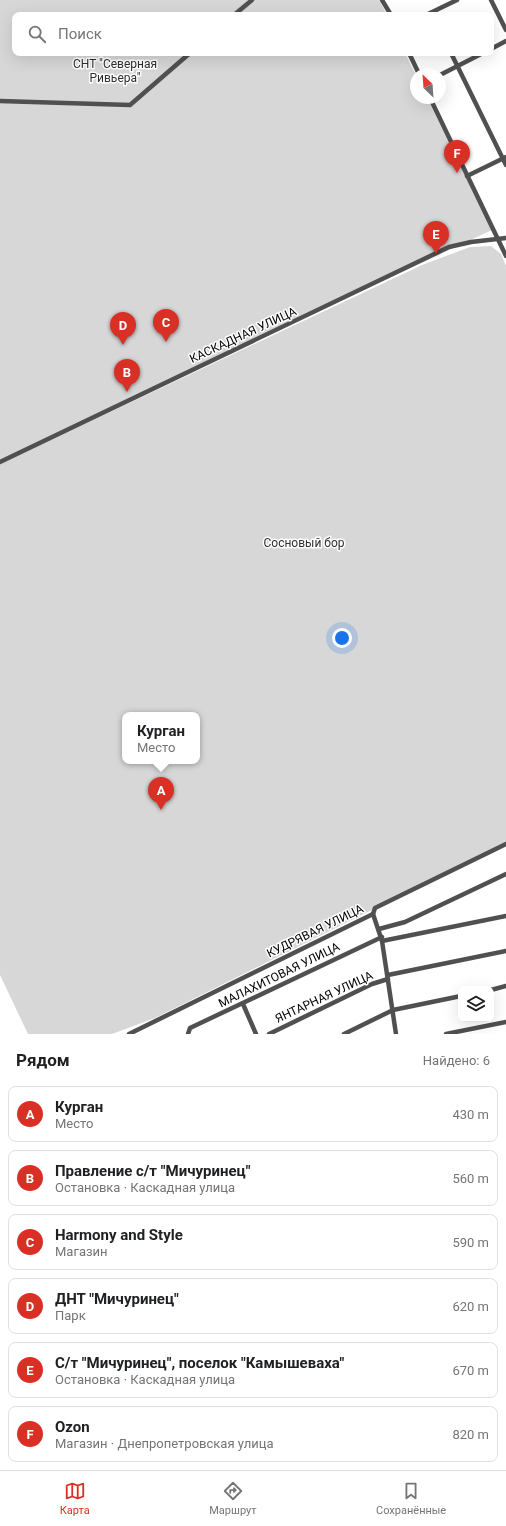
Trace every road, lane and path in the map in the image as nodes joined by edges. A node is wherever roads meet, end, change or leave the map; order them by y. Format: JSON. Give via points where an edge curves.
{"nodes":[{"id":1,"x":252,"y":0,"type":"edge"},
{"id":2,"x":382,"y":0,"type":"edge"},
{"id":3,"x":457,"y":0,"type":"edge"},
{"id":4,"x":491,"y":0,"type":"edge"},
{"id":5,"x":238,"y":12,"type":"edge"},
{"id":6,"x":389,"y":12,"type":"edge"},
{"id":7,"x":432,"y":12,"type":"edge"},
{"id":8,"x":506,"y":30,"type":"edge"},
{"id":9,"x":506,"y":41,"type":"edge"},
{"id":10,"x":494,"y":47,"type":"edge"},
{"id":11,"x":187,"y":56,"type":"edge"},
{"id":12,"x":410,"y":56,"type":"edge"},
{"id":13,"x":452,"y":56,"type":"edge"},
{"id":14,"x":477,"y":56,"type":"edge"},
{"id":15,"x":457,"y":66,"type":"junction"},
{"id":16,"x":416,"y":68,"type":"edge"},
{"id":17,"x":446,"y":72,"type":"edge"},
{"id":18,"x":0,"y":101,"type":"edge"},
{"id":19,"x":433,"y":104,"type":"edge"},
{"id":20,"x":504,"y":158,"type":"edge"},
{"id":21,"x":506,"y":166,"type":"edge"},
{"id":22,"x":467,"y":176,"type":"junction"},
{"id":23,"x":506,"y":238,"type":"edge"},
{"id":24,"x":498,"y":240,"type":"junction"},
{"id":25,"x":506,"y":256,"type":"edge"},
{"id":26,"x":0,"y":462,"type":"edge"},
{"id":27,"x":506,"y":844,"type":"edge"},
{"id":28,"x":506,"y":874,"type":"edge"},
{"id":29,"x":373,"y":914,"type":"junction"},
{"id":30,"x":506,"y":916,"type":"edge"},
{"id":31,"x":379,"y":929,"type":"junction"},
{"id":32,"x":382,"y":939,"type":"junction"},
{"id":33,"x":506,"y":951,"type":"edge"},
{"id":34,"x":388,"y":977,"type":"junction"},
{"id":35,"x":506,"y":986,"type":"edge"},
{"id":36,"x":494,"y":989,"type":"edge"},
{"id":37,"x":458,"y":997,"type":"edge"},
{"id":38,"x":243,"y":1004,"type":"junction"},
{"id":39,"x":393,"y":1010,"type":"junction"},
{"id":40,"x":506,"y":1022,"type":"edge"},
{"id":41,"x":129,"y":1034,"type":"edge"},
{"id":42,"x":188,"y":1034,"type":"edge"},
{"id":43,"x":256,"y":1034,"type":"edge"},
{"id":44,"x":269,"y":1034,"type":"edge"},
{"id":45,"x":344,"y":1034,"type":"edge"},
{"id":46,"x":396,"y":1034,"type":"edge"},
{"id":47,"x":446,"y":1034,"type":"edge"}],
"edges":[{"from":1,"to":5,"type":"street"},
{"from":2,"to":6,"type":"street"},
{"from":3,"to":7,"type":"street"},
{"from":4,"to":8,"type":"street"},
{"from":9,"to":10,"type":"street"},
{"from":11,"to":18,"type":"street","via":[[130,105]]},
{"from":12,"to":16,"type":"street"},
{"from":13,"to":15,"type":"street"},
{"from":14,"to":15,"type":"street"},
{"from":15,"to":17,"type":"street"},
{"from":15,"to":20,"type":"street"},
{"from":19,"to":22,"type":"street"},
{"from":20,"to":21,"type":"street"},
{"from":20,"to":22,"type":"street"},
{"from":22,"to":24,"type":"street"},
{"from":23,"to":24,"type":"street","name":"КАСКАДНАЯ УЛИЦА"},
{"from":24,"to":25,"type":"street"},
{"from":24,"to":26,"type":"street","name":"КАСКАДНАЯ УЛИЦА","via":[[449,247]]},
{"from":27,"to":29,"type":"street","name":"КУДРЯВАЯ УЛИЦА","via":[[375,908]]},
{"from":28,"to":31,"type":"street","via":[[405,922]]},
{"from":29,"to":31,"type":"street"},
{"from":29,"to":41,"type":"street","name":"КУДРЯВАЯ УЛИЦА"},
{"from":30,"to":32,"type":"street","name":"МАЛАХИТОВАЯ УЛИЦА"},
{"from":31,"to":32,"type":"street"},
{"from":32,"to":34,"type":"street"},
{"from":32,"to":38,"type":"street","name":"МАЛАХИТОВАЯ УЛИЦА"},
{"from":33,"to":34,"type":"street","name":"ЯНТАРНАЯ УЛИЦА"},
{"from":34,"to":39,"type":"street"},
{"from":34,"to":44,"type":"street","name":"ЯНТАРНАЯ УЛИЦА"},
{"from":35,"to":36,"type":"street"},
{"from":37,"to":39,"type":"street"},
{"from":38,"to":42,"type":"street","name":"МАЛАХИТОВАЯ УЛИЦА","via":[[190,1028]]},
{"from":38,"to":43,"type":"street"},
{"from":39,"to":45,"type":"street"},
{"from":39,"to":46,"type":"street"},
{"from":40,"to":47,"type":"street"}]}
